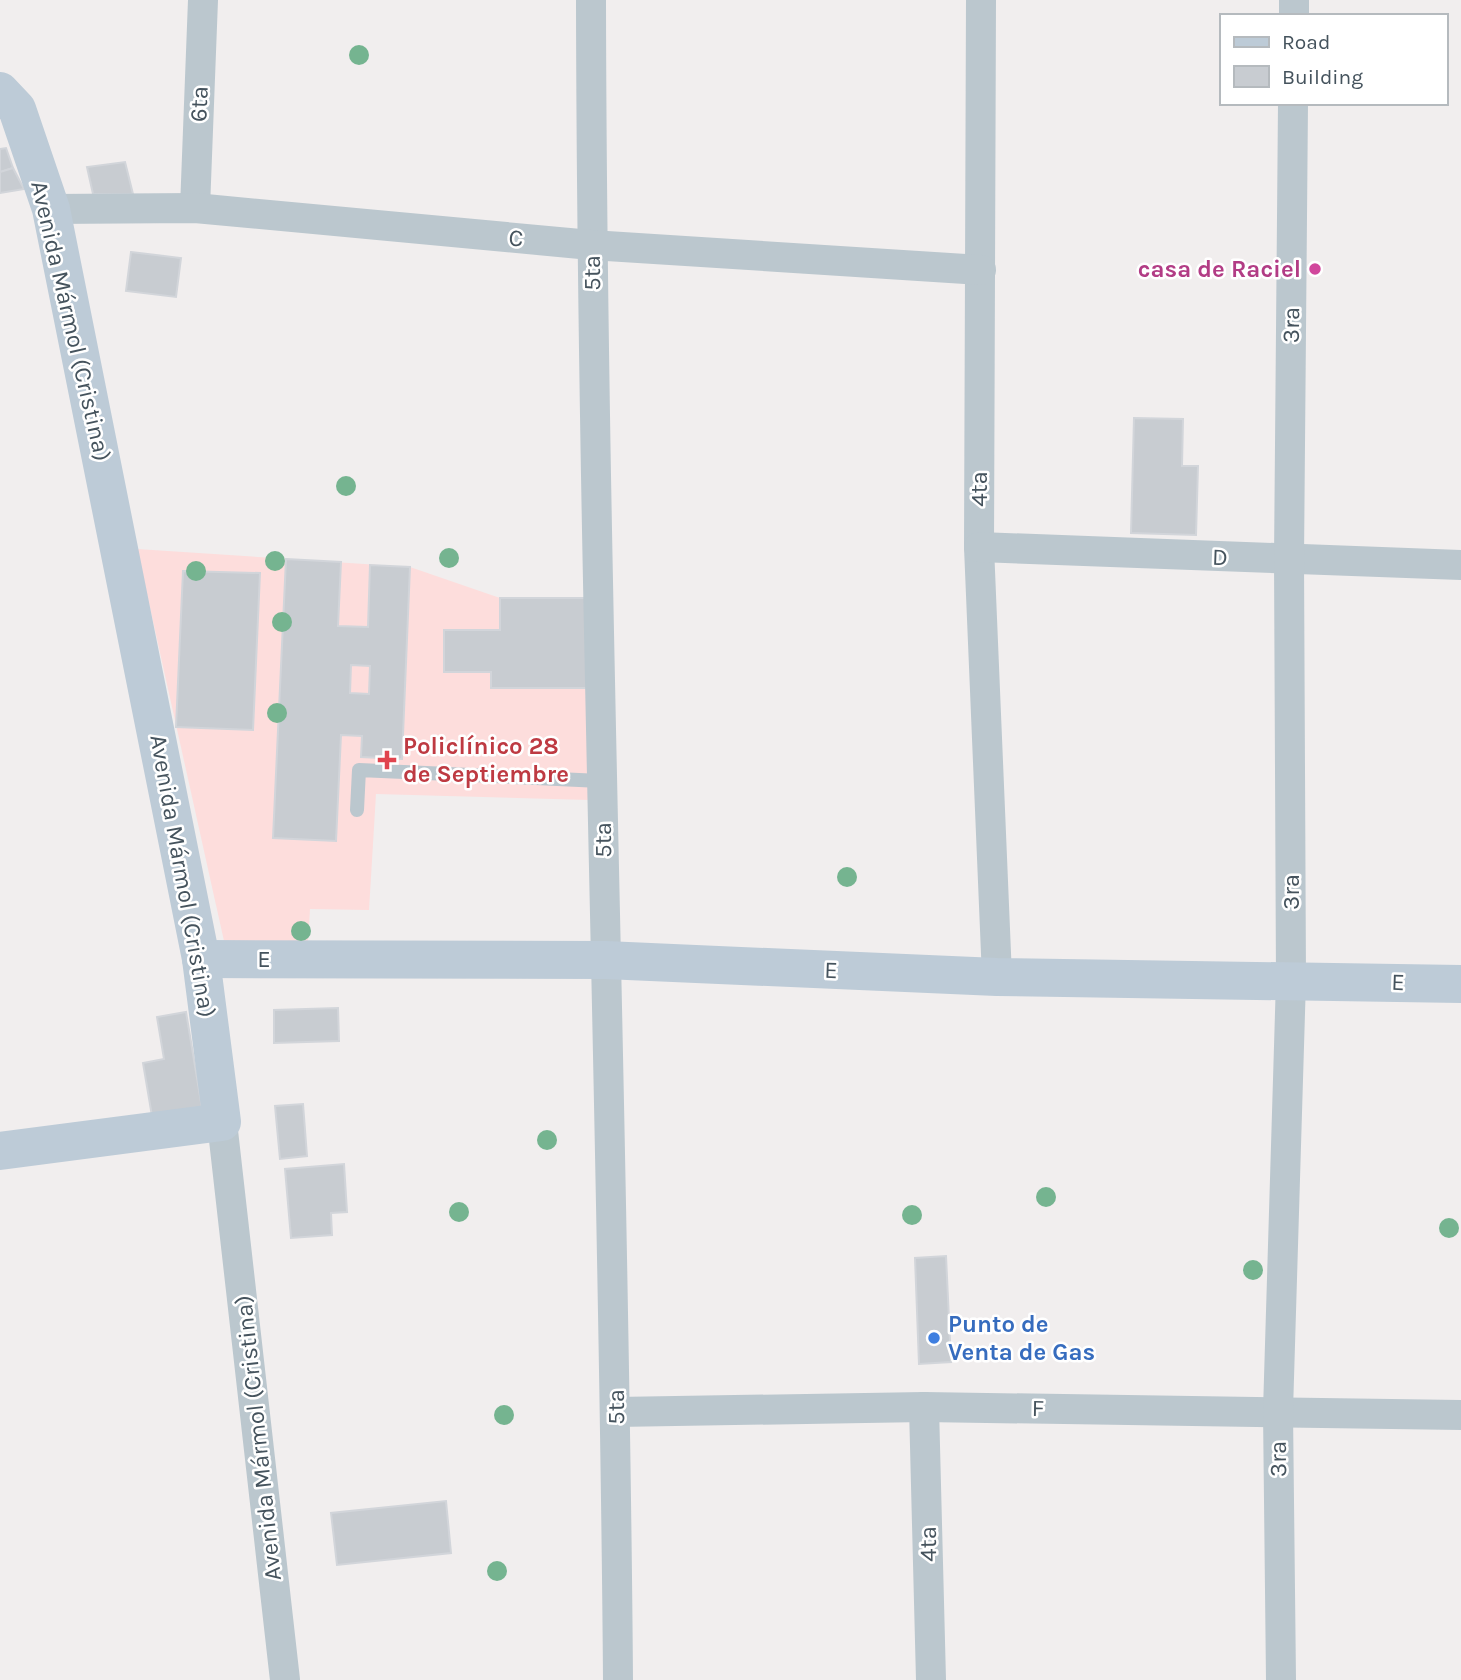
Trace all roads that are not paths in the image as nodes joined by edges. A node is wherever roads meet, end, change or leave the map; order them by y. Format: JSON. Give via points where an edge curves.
{"nodes":[{"id":1,"x":203,"y":0,"type":"edge"},
{"id":2,"x":591,"y":0,"type":"edge"},
{"id":3,"x":981,"y":0,"type":"edge"},
{"id":4,"x":0,"y":91,"type":"edge"},
{"id":5,"x":1293,"y":105,"type":"edge"},
{"id":6,"x":195,"y":208,"type":"junction"},
{"id":7,"x":51,"y":209,"type":"junction"},
{"id":8,"x":592,"y":245,"type":"junction"},
{"id":9,"x":981,"y":270,"type":"junction"},
{"id":10,"x":979,"y":547,"type":"junction"},
{"id":11,"x":1289,"y":559,"type":"junction"},
{"id":12,"x":1461,"y":565,"type":"edge"},
{"id":13,"x":601,"y":781,"type":"junction"},
{"id":14,"x":357,"y":810,"type":"dead end"},
{"id":15,"x":201,"y":959,"type":"junction"},
{"id":16,"x":605,"y":960,"type":"junction"},
{"id":17,"x":996,"y":977,"type":"junction"},
{"id":18,"x":1291,"y":979,"type":"junction"},
{"id":19,"x":1461,"y":984,"type":"edge"},
{"id":20,"x":222,"y":1122,"type":"junction"},
{"id":21,"x":0,"y":1151,"type":"edge"},
{"id":22,"x":924,"y":1407,"type":"junction"},
{"id":23,"x":1278,"y":1410,"type":"junction"},
{"id":24,"x":616,"y":1412,"type":"junction"},
{"id":25,"x":1461,"y":1415,"type":"edge"},
{"id":26,"x":285,"y":1680,"type":"edge"},
{"id":27,"x":618,"y":1680,"type":"edge"},
{"id":28,"x":931,"y":1680,"type":"edge"},
{"id":29,"x":1281,"y":1680,"type":"edge"}],
"edges":[{"from":1,"to":6,"type":"street","name":"6ta"},
{"from":2,"to":8,"type":"street","name":"5ta"},
{"from":3,"to":9,"type":"street","name":"4ta"},
{"from":4,"to":7,"type":"main road","name":"Avenida Mármol (Cristina)","via":[[17,109]]},
{"from":5,"to":11,"type":"street","name":"3ra"},
{"from":6,"to":7,"type":"street","name":"C"},
{"from":6,"to":8,"type":"street","name":"C"},
{"from":7,"to":15,"type":"main road","name":"Avenida Mármol (Cristina)"},
{"from":8,"to":9,"type":"street","name":"C"},
{"from":8,"to":13,"type":"street","name":"5ta"},
{"from":9,"to":10,"type":"street","name":"4ta"},
{"from":10,"to":11,"type":"street","name":"D"},
{"from":10,"to":17,"type":"street","name":"4ta"},
{"from":11,"to":12,"type":"street","name":"D"},
{"from":11,"to":18,"type":"street","name":"3ra"},
{"from":13,"to":14,"type":"lane","via":[[359,770]]},
{"from":13,"to":16,"type":"street","name":"5ta"},
{"from":15,"to":16,"type":"main road","name":"E"},
{"from":15,"to":20,"type":"main road","name":"Avenida Mármol (Cristina)"},
{"from":16,"to":17,"type":"main road","name":"E"},
{"from":16,"to":24,"type":"street","name":"5ta"},
{"from":17,"to":18,"type":"main road","name":"E"},
{"from":18,"to":19,"type":"main road","name":"E"},
{"from":18,"to":23,"type":"street","name":"3ra"},
{"from":20,"to":21,"type":"main road"},
{"from":20,"to":26,"type":"street","name":"Avenida Mármol (Cristina)"},
{"from":22,"to":23,"type":"street","name":"F"},
{"from":22,"to":24,"type":"street","name":"F"},
{"from":22,"to":28,"type":"street","name":"4ta"},
{"from":23,"to":25,"type":"street","name":"F"},
{"from":23,"to":29,"type":"street","name":"3ra"},
{"from":24,"to":27,"type":"street","name":"5ta"}]}
